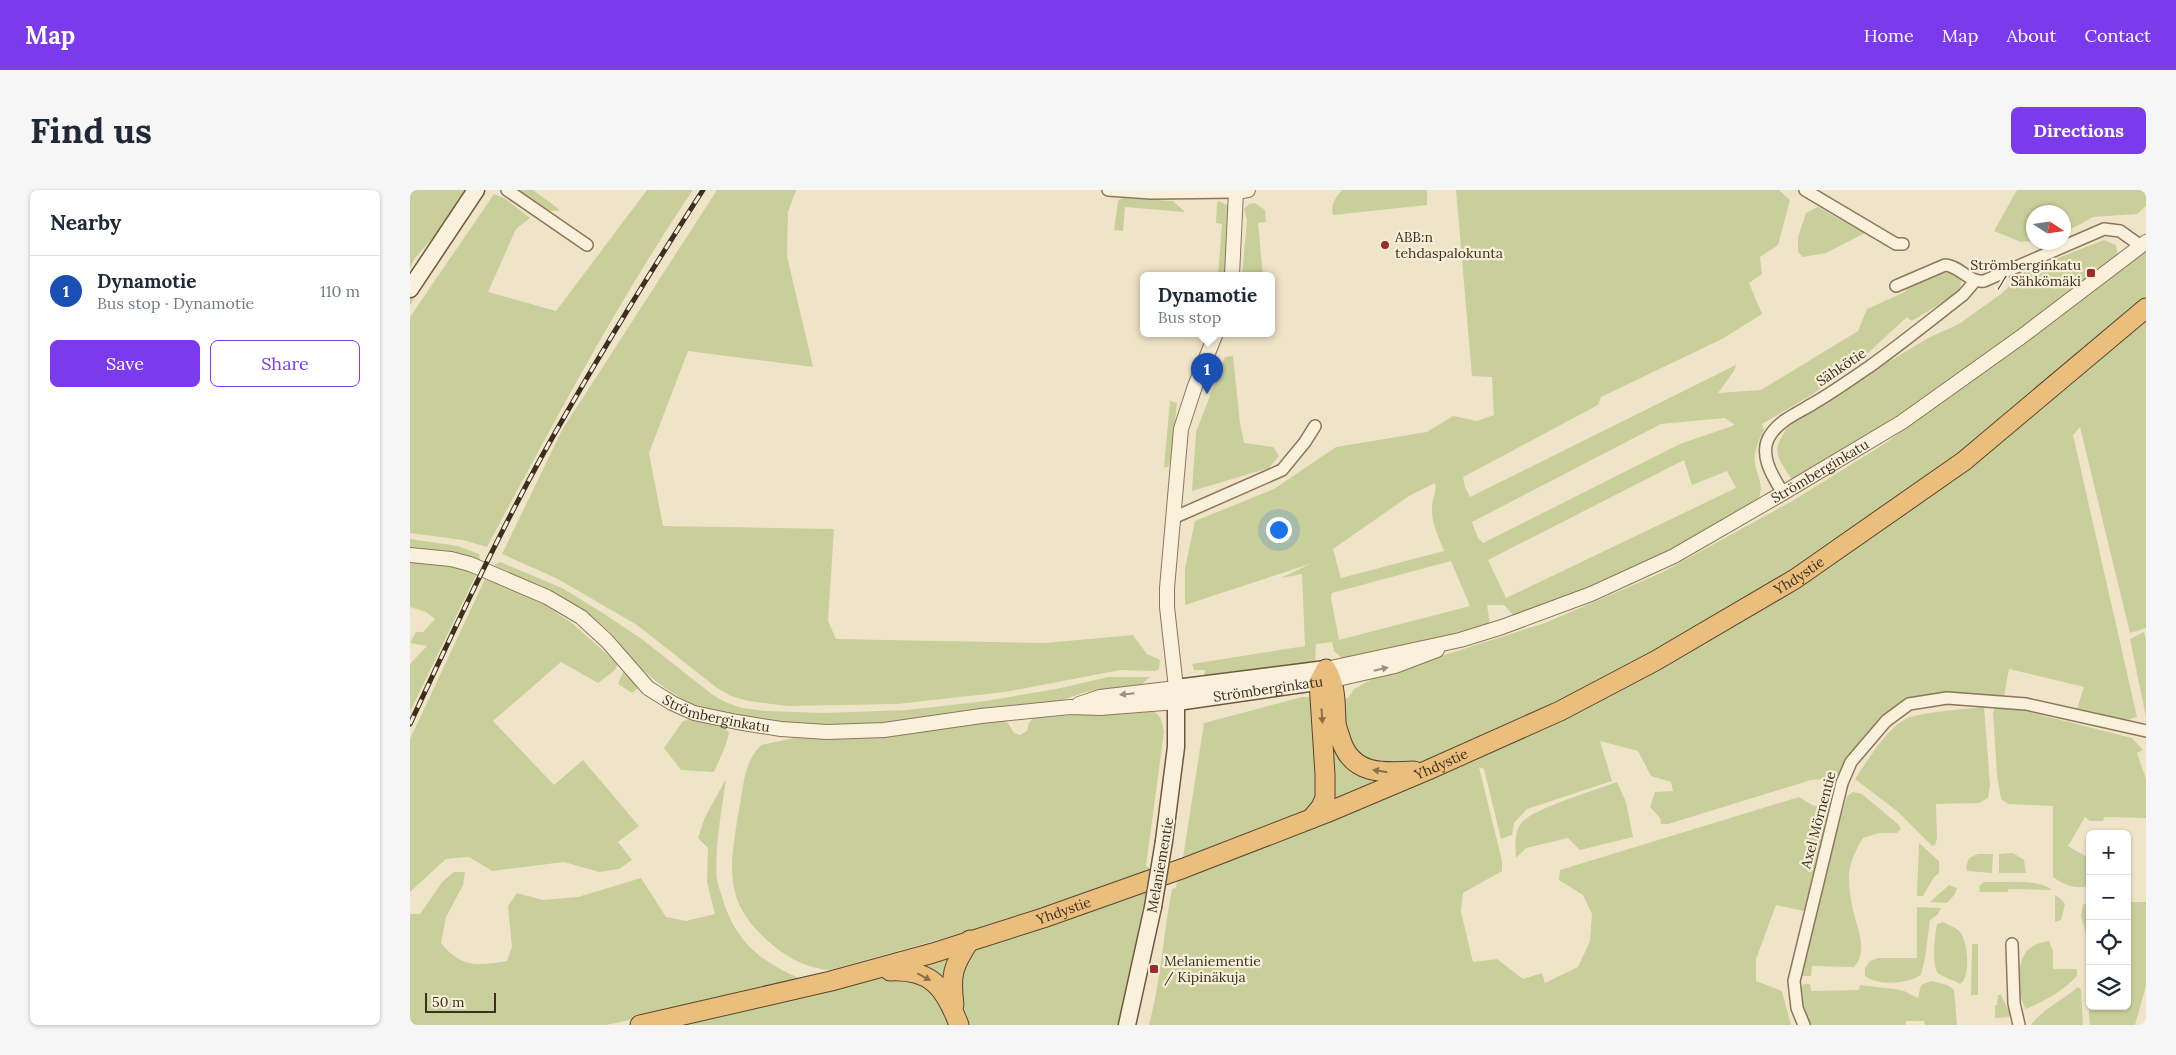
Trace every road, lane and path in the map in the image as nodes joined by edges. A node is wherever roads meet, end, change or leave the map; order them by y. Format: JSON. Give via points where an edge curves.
{"nodes":[{"id":1,"x":476,"y":190,"type":"edge"},
{"id":2,"x":507,"y":190,"type":"edge"},
{"id":3,"x":1108,"y":190,"type":"edge"},
{"id":4,"x":1804,"y":190,"type":"edge"},
{"id":5,"x":1242,"y":191,"type":"edge"},
{"id":6,"x":1903,"y":244,"type":"dead end"},
{"id":7,"x":2143,"y":244,"type":"edge"},
{"id":8,"x":587,"y":245,"type":"dead end"},
{"id":9,"x":1232,"y":272,"type":"edge"},
{"id":10,"x":1975,"y":281,"type":"junction"},
{"id":11,"x":1896,"y":286,"type":"dead end"},
{"id":12,"x":410,"y":289,"type":"edge"},
{"id":13,"x":2146,"y":308,"type":"edge"},
{"id":14,"x":1214,"y":337,"type":"edge"},
{"id":15,"x":1314,"y":426,"type":"dead end"},
{"id":16,"x":1784,"y":493,"type":"junction"},
{"id":17,"x":1172,"y":518,"type":"junction"},
{"id":18,"x":410,"y":555,"type":"edge"},
{"id":19,"x":1326,"y":677,"type":"junction"},
{"id":20,"x":1176,"y":695,"type":"junction"},
{"id":21,"x":2146,"y":731,"type":"edge"},
{"id":22,"x":1428,"y":770,"type":"junction"},
{"id":23,"x":1311,"y":819,"type":"junction"},
{"id":24,"x":970,"y":940,"type":"junction"},
{"id":25,"x":2012,"y":944,"type":"dead end"},
{"id":26,"x":859,"y":973,"type":"junction"},
{"id":27,"x":956,"y":1019,"type":"edge"},
{"id":28,"x":640,"y":1025,"type":"edge"},
{"id":29,"x":1128,"y":1025,"type":"edge"},
{"id":30,"x":1804,"y":1025,"type":"edge"},
{"id":31,"x":2018,"y":1025,"type":"edge"}],
"edges":[{"from":1,"to":12,"type":"main road"},
{"from":2,"to":8,"type":"street"},
{"from":3,"to":5,"type":"street","via":[[1151,193]]},
{"from":4,"to":6,"type":"street","via":[[1896,244]]},
{"from":5,"to":9,"type":"street"},
{"from":7,"to":10,"type":"street","via":[[2120,231],[2104,229]]},
{"from":7,"to":16,"type":"street","name":"Strömberginkatu","via":[[1902,422]]},
{"from":10,"to":11,"type":"street","via":[[1954,266],[1945,265]]},
{"from":10,"to":16,"type":"street","name":"Sähkötie","via":[[1963,295],[1870,366],[1786,420],[1771,434],[1765,447],[1766,458]]},
{"from":13,"to":22,"type":"highway","name":"Yhdystie","via":[[1964,461],[1795,579],[1655,661],[1560,711]]},
{"from":14,"to":17,"type":"street","via":[[1181,429]]},
{"from":15,"to":17,"type":"street","via":[[1282,470]]},
{"from":16,"to":19,"type":"street","name":"Strömberginkatu","via":[[1674,556],[1591,594],[1394,666]]},
{"from":17,"to":20,"type":"street","via":[[1167,608]]},
{"from":18,"to":20,"type":"street","name":"Strömberginkatu","via":[[470,564],[546,597],[581,617],[648,688],[672,703],[694,712],[781,728],[827,732],[884,730],[981,716],[1070,707],[1100,708]]},
{"from":19,"to":20,"type":"main road","name":"Strömberginkatu"},
{"from":22,"to":19,"type":"highway","one_way":true,"via":[[1376,771],[1352,760],[1345,752],[1336,725]]},
{"from":19,"to":23,"type":"highway","one_way":true,"via":[[1325,798]]},
{"from":20,"to":29,"type":"main road","name":"Melaniementie","bridge":true,"via":[[1174,777],[1153,907]]},
{"from":21,"to":30,"type":"street","name":"Axel Mörnentie","via":[[2026,704],[1947,698],[1909,704],[1886,721],[1851,762],[1842,783],[1794,981],[1797,1008]]},
{"from":22,"to":23,"type":"highway","name":"Yhdystie"},
{"from":23,"to":24,"type":"highway","name":"Yhdystie","via":[[1044,918]]},
{"from":24,"to":26,"type":"highway","name":"Yhdystie"},
{"from":24,"to":27,"type":"highway","via":[[955,963],[952,984]]},
{"from":25,"to":31,"type":"street"},
{"from":26,"to":27,"type":"highway","one_way":true,"via":[[903,970],[918,973],[940,985]]},
{"from":26,"to":28,"type":"highway","name":"Yhdystie"}]}
